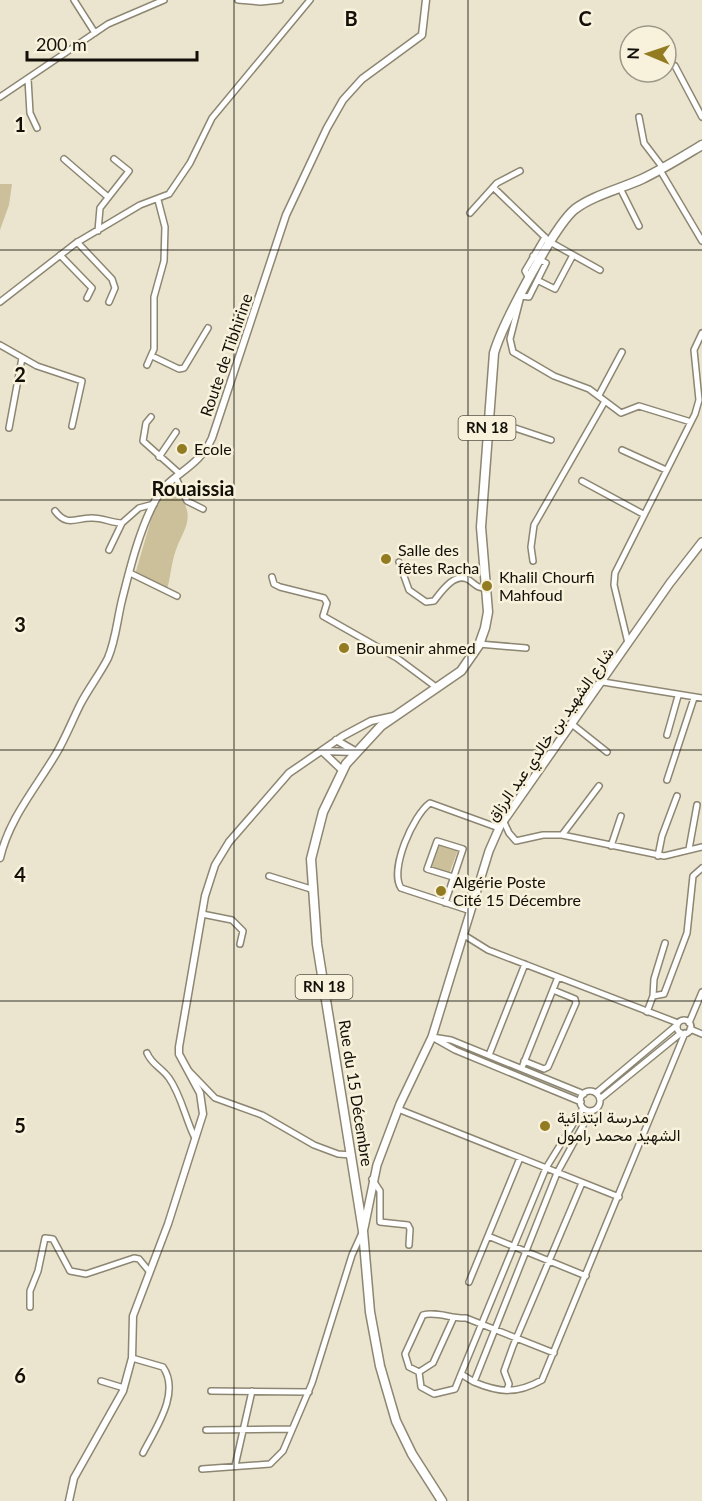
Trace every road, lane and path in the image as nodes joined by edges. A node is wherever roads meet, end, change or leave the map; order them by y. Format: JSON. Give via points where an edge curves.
{"nodes":[{"id":1,"x":74,"y":0,"type":"edge"},
{"id":2,"x":164,"y":0,"type":"edge"},
{"id":3,"x":238,"y":0,"type":"edge"},
{"id":4,"x":280,"y":0,"type":"edge"},
{"id":5,"x":310,"y":0,"type":"edge"},
{"id":6,"x":426,"y":0,"type":"edge"},
{"id":7,"x":95,"y":33,"type":"junction"},
{"id":8,"x":678,"y":72,"type":"edge"},
{"id":9,"x":28,"y":79,"type":"junction"},
{"id":10,"x":0,"y":97,"type":"edge"},
{"id":11,"x":639,"y":117,"type":"dead end"},
{"id":12,"x":702,"y":117,"type":"edge"},
{"id":13,"x":37,"y":128,"type":"dead end"},
{"id":14,"x":702,"y":145,"type":"edge"},
{"id":15,"x":64,"y":159,"type":"dead end"},
{"id":16,"x":114,"y":159,"type":"dead end"},
{"id":17,"x":661,"y":169,"type":"junction"},
{"id":18,"x":520,"y":171,"type":"dead end"},
{"id":19,"x":494,"y":188,"type":"junction"},
{"id":20,"x":620,"y":188,"type":"junction"},
{"id":21,"x":108,"y":197,"type":"junction"},
{"id":22,"x":158,"y":200,"type":"junction"},
{"id":23,"x":470,"y":213,"type":"dead end"},
{"id":24,"x":639,"y":226,"type":"dead end"},
{"id":25,"x":98,"y":231,"type":"junction"},
{"id":26,"x":701,"y":238,"type":"edge"},
{"id":27,"x":548,"y":239,"type":"junction"},
{"id":28,"x":77,"y":242,"type":"junction"},
{"id":29,"x":60,"y":255,"type":"junction"},
{"id":30,"x":573,"y":255,"type":"junction"},
{"id":31,"x":600,"y":270,"type":"dead end"},
{"id":32,"x":535,"y":280,"type":"junction"},
{"id":33,"x":521,"y":296,"type":"junction"},
{"id":34,"x":87,"y":298,"type":"dead end"},
{"id":35,"x":0,"y":302,"type":"edge"},
{"id":36,"x":109,"y":302,"type":"dead end"},
{"id":37,"x":208,"y":328,"type":"dead end"},
{"id":38,"x":702,"y":333,"type":"edge"},
{"id":39,"x":700,"y":340,"type":"edge"},
{"id":40,"x":0,"y":345,"type":"edge"},
{"id":41,"x":622,"y":352,"type":"dead end"},
{"id":42,"x":152,"y":356,"type":"junction"},
{"id":43,"x":22,"y":357,"type":"junction"},
{"id":44,"x":147,"y":364,"type":"dead end"},
{"id":45,"x":599,"y":395,"type":"junction"},
{"id":46,"x":605,"y":402,"type":"junction"},
{"id":47,"x":151,"y":417,"type":"dead end"},
{"id":48,"x":488,"y":418,"type":"junction"},
{"id":49,"x":691,"y":422,"type":"junction"},
{"id":50,"x":72,"y":426,"type":"dead end"},
{"id":51,"x":9,"y":428,"type":"dead end"},
{"id":52,"x":176,"y":432,"type":"dead end"},
{"id":53,"x":551,"y":440,"type":"dead end"},
{"id":54,"x":622,"y":450,"type":"dead end"},
{"id":55,"x":159,"y":457,"type":"junction"},
{"id":56,"x":666,"y":470,"type":"junction"},
{"id":57,"x":178,"y":476,"type":"junction"},
{"id":58,"x":582,"y":481,"type":"dead end"},
{"id":59,"x":154,"y":504,"type":"junction"},
{"id":60,"x":202,"y":509,"type":"dead end"},
{"id":61,"x":55,"y":511,"type":"dead end"},
{"id":62,"x":643,"y":514,"type":"junction"},
{"id":63,"x":122,"y":523,"type":"junction"},
{"id":64,"x":702,"y":542,"type":"edge"},
{"id":65,"x":109,"y":550,"type":"dead end"},
{"id":66,"x":533,"y":561,"type":"dead end"},
{"id":67,"x":399,"y":562,"type":"dead end"},
{"id":68,"x":130,"y":573,"type":"junction"},
{"id":69,"x":272,"y":577,"type":"dead end"},
{"id":70,"x":486,"y":588,"type":"junction"},
{"id":71,"x":177,"y":596,"type":"dead end"},
{"id":72,"x":480,"y":644,"type":"junction"},
{"id":73,"x":629,"y":644,"type":"junction"},
{"id":74,"x":526,"y":648,"type":"dead end"},
{"id":75,"x":603,"y":682,"type":"junction"},
{"id":76,"x":436,"y":687,"type":"junction"},
{"id":77,"x":678,"y":696,"type":"junction"},
{"id":78,"x":694,"y":698,"type":"junction"},
{"id":79,"x":702,"y":698,"type":"edge"},
{"id":80,"x":394,"y":716,"type":"junction"},
{"id":81,"x":573,"y":725,"type":"junction"},
{"id":82,"x":667,"y":735,"type":"dead end"},
{"id":83,"x":336,"y":740,"type":"junction"},
{"id":84,"x":321,"y":750,"type":"junction"},
{"id":85,"x":356,"y":752,"type":"junction"},
{"id":86,"x":607,"y":752,"type":"dead end"},
{"id":87,"x":343,"y":771,"type":"junction"},
{"id":88,"x":667,"y":780,"type":"dead end"},
{"id":89,"x":599,"y":786,"type":"dead end"},
{"id":90,"x":677,"y":796,"type":"dead end"},
{"id":91,"x":697,"y":805,"type":"dead end"},
{"id":92,"x":621,"y":816,"type":"dead end"},
{"id":93,"x":504,"y":820,"type":"junction"},
{"id":94,"x":499,"y":828,"type":"junction"},
{"id":95,"x":562,"y":835,"type":"junction"},
{"id":96,"x":611,"y":846,"type":"junction"},
{"id":97,"x":702,"y":847,"type":"edge"},
{"id":98,"x":689,"y":849,"type":"junction"},
{"id":99,"x":658,"y":856,"type":"junction"},
{"id":100,"x":0,"y":858,"type":"edge"},
{"id":101,"x":702,"y":867,"type":"edge"},
{"id":102,"x":269,"y":876,"type":"dead end"},
{"id":103,"x":453,"y":877,"type":"junction"},
{"id":104,"x":311,"y":889,"type":"junction"},
{"id":105,"x":445,"y":903,"type":"junction"},
{"id":106,"x":471,"y":911,"type":"junction"},
{"id":107,"x":202,"y":914,"type":"junction"},
{"id":108,"x":464,"y":935,"type":"junction"},
{"id":109,"x":665,"y":943,"type":"dead end"},
{"id":110,"x":240,"y":944,"type":"dead end"},
{"id":111,"x":525,"y":964,"type":"junction"},
{"id":112,"x":558,"y":977,"type":"junction"},
{"id":113,"x":553,"y":990,"type":"junction"},
{"id":114,"x":702,"y":992,"type":"edge"},
{"id":115,"x":653,"y":996,"type":"junction"},
{"id":116,"x":647,"y":1012,"type":"junction"},
{"id":117,"x":677,"y":1024,"type":"junction"},
{"id":118,"x":686,"y":1030,"type":"junction"},
{"id":119,"x":702,"y":1034,"type":"edge"},
{"id":120,"x":432,"y":1037,"type":"junction"},
{"id":121,"x":147,"y":1053,"type":"dead end"},
{"id":122,"x":489,"y":1055,"type":"junction"},
{"id":123,"x":524,"y":1061,"type":"junction"},
{"id":124,"x":187,"y":1068,"type":"junction"},
{"id":125,"x":521,"y":1068,"type":"junction"},
{"id":126,"x":584,"y":1094,"type":"junction"},
{"id":127,"x":598,"y":1096,"type":"junction"},
{"id":128,"x":582,"y":1105,"type":"junction"},
{"id":129,"x":398,"y":1109,"type":"junction"},
{"id":130,"x":591,"y":1111,"type":"junction"},
{"id":131,"x":194,"y":1136,"type":"junction"},
{"id":132,"x":351,"y":1155,"type":"junction"},
{"id":133,"x":520,"y":1158,"type":"junction"},
{"id":134,"x":546,"y":1168,"type":"junction"},
{"id":135,"x":557,"y":1173,"type":"junction"},
{"id":136,"x":372,"y":1179,"type":"junction"},
{"id":137,"x":582,"y":1183,"type":"junction"},
{"id":138,"x":619,"y":1197,"type":"junction"},
{"id":139,"x":363,"y":1231,"type":"junction"},
{"id":140,"x":488,"y":1236,"type":"junction"},
{"id":141,"x":409,"y":1245,"type":"dead end"},
{"id":142,"x":514,"y":1246,"type":"junction"},
{"id":143,"x":525,"y":1251,"type":"junction"},
{"id":144,"x":550,"y":1262,"type":"junction"},
{"id":145,"x":149,"y":1271,"type":"junction"},
{"id":146,"x":586,"y":1276,"type":"junction"},
{"id":147,"x":469,"y":1282,"type":"dead end"},
{"id":148,"x":30,"y":1307,"type":"dead end"},
{"id":149,"x":453,"y":1319,"type":"junction"},
{"id":150,"x":482,"y":1324,"type":"junction"},
{"id":151,"x":493,"y":1329,"type":"junction"},
{"id":152,"x":518,"y":1339,"type":"junction"},
{"id":153,"x":554,"y":1353,"type":"junction"},
{"id":154,"x":132,"y":1358,"type":"junction"},
{"id":155,"x":419,"y":1372,"type":"junction"},
{"id":156,"x":461,"y":1374,"type":"junction"},
{"id":157,"x":100,"y":1382,"type":"dead end"},
{"id":158,"x":474,"y":1382,"type":"junction"},
{"id":159,"x":124,"y":1388,"type":"junction"},
{"id":160,"x":507,"y":1390,"type":"junction"},
{"id":161,"x":211,"y":1391,"type":"dead end"},
{"id":162,"x":252,"y":1391,"type":"junction"},
{"id":163,"x":309,"y":1392,"type":"junction"},
{"id":164,"x":244,"y":1429,"type":"junction"},
{"id":165,"x":292,"y":1429,"type":"junction"},
{"id":166,"x":206,"y":1430,"type":"dead end"},
{"id":167,"x":143,"y":1453,"type":"dead end"},
{"id":168,"x":235,"y":1467,"type":"junction"},
{"id":169,"x":202,"y":1469,"type":"dead end"},
{"id":170,"x":69,"y":1501,"type":"edge"},
{"id":171,"x":442,"y":1501,"type":"edge"}],
"edges":[{"from":1,"to":7,"type":"street"},
{"from":2,"to":7,"type":"street","via":[[125,15]]},
{"from":3,"to":4,"type":"street"},
{"from":5,"to":22,"type":"street","via":[[212,118],[190,163],[169,194]]},
{"from":6,"to":57,"type":"street","name":"Route de Tibhirine","via":[[422,35],[362,79],[343,100],[327,128],[286,214],[212,438],[205,453]]},
{"from":7,"to":9,"type":"street"},
{"from":8,"to":12,"type":"street"},
{"from":9,"to":10,"type":"street"},
{"from":9,"to":13,"type":"street","via":[[30,114]]},
{"from":11,"to":17,"type":"street","via":[[644,143]]},
{"from":14,"to":17,"type":"main road","name":"Rue du 15 Décembre","number":"RN 18"},
{"from":15,"to":21,"type":"street"},
{"from":16,"to":21,"type":"street","via":[[129,171]]},
{"from":17,"to":20,"type":"main road","name":"Rue du 15 Décembre","number":"RN 18"},
{"from":17,"to":26,"type":"street"},
{"from":18,"to":19,"type":"street"},
{"from":19,"to":23,"type":"street"},
{"from":19,"to":27,"type":"street"},
{"from":20,"to":24,"type":"street"},
{"from":20,"to":27,"type":"main road","name":"Rue du 15 Décembre","number":"RN 18","via":[[575,209]]},
{"from":21,"to":25,"type":"street","via":[[98,213]]},
{"from":22,"to":25,"type":"street","via":[[140,205]]},
{"from":22,"to":42,"type":"street","via":[[165,241],[162,274],[154,297]]},
{"from":25,"to":28,"type":"street"},
{"from":27,"to":30,"type":"street"},
{"from":27,"to":32,"type":"main road","name":"Rue du 15 Décembre","number":"RN 18","via":[[536,258]]},
{"from":28,"to":29,"type":"street"},
{"from":28,"to":36,"type":"street","via":[[112,279],[115,288]]},
{"from":29,"to":34,"type":"street","via":[[92,288]]},
{"from":29,"to":35,"type":"street"},
{"from":30,"to":31,"type":"street"},
{"from":30,"to":32,"type":"street","via":[[555,289]]},
{"from":32,"to":33,"type":"main road","name":"Rue du 15 Décembre","number":"RN 18"},
{"from":33,"to":45,"type":"street","via":[[510,339],[513,352],[554,376]]},
{"from":33,"to":48,"type":"main road","name":"Rue du 15 Décembre","number":"RN 18","via":[[498,338]]},
{"from":37,"to":42,"type":"street","via":[[184,368]]},
{"from":38,"to":39,"type":"street"},
{"from":39,"to":49,"type":"street","via":[[694,350],[699,400]]},
{"from":40,"to":43,"type":"street"},
{"from":41,"to":45,"type":"street"},
{"from":42,"to":44,"type":"street"},
{"from":43,"to":50,"type":"street","via":[[82,381]]},
{"from":43,"to":51,"type":"street"},
{"from":45,"to":46,"type":"street"},
{"from":46,"to":49,"type":"street","via":[[621,413],[639,406]]},
{"from":46,"to":66,"type":"street","via":[[534,525]]},
{"from":47,"to":55,"type":"street","via":[[143,441]]},
{"from":48,"to":53,"type":"street"},
{"from":48,"to":70,"type":"main road","name":"Rue du 15 Décembre","number":"RN 18","via":[[481,527]]},
{"from":49,"to":56,"type":"street"},
{"from":52,"to":55,"type":"street"},
{"from":54,"to":56,"type":"street"},
{"from":55,"to":57,"type":"street"},
{"from":56,"to":62,"type":"street"},
{"from":57,"to":59,"type":"street","name":"Route de Tibhirine"},
{"from":57,"to":60,"type":"street","via":[[187,501]]},
{"from":58,"to":62,"type":"street"},
{"from":59,"to":63,"type":"street","via":[[139,508]]},
{"from":59,"to":68,"type":"street","name":"Route de Tibhirine"},
{"from":61,"to":63,"type":"street","via":[[69,522],[93,518]]},
{"from":62,"to":73,"type":"street","via":[[615,573],[614,585]]},
{"from":63,"to":65,"type":"street"},
{"from":64,"to":73,"type":"main road","name":"شارع الشهيد بن خالدي عبد الرزاق"},
{"from":67,"to":70,"type":"street","via":[[409,590],[426,602],[434,601],[460,578]]},
{"from":68,"to":71,"type":"street"},
{"from":68,"to":100,"type":"street","name":"Route de Tibhirine","via":[[107,659],[56,753],[12,822]]},
{"from":69,"to":76,"type":"street","via":[[280,587],[324,598],[327,603],[323,616],[397,658]]},
{"from":70,"to":72,"type":"main road","name":"Rue du 15 Décembre","number":"RN 18","via":[[488,612]]},
{"from":72,"to":74,"type":"street"},
{"from":72,"to":76,"type":"main road","name":"Rue du 15 Décembre","number":"RN 18","via":[[460,670]]},
{"from":73,"to":75,"type":"main road","name":"شارع الشهيد بن خالدي عبد الرزاق"},
{"from":75,"to":77,"type":"street"},
{"from":75,"to":81,"type":"main road","name":"شارع الشهيد بن خالدي عبد الرزاق"},
{"from":76,"to":80,"type":"main road","name":"Rue du 15 Décembre","number":"RN 18"},
{"from":77,"to":78,"type":"street"},
{"from":77,"to":82,"type":"street"},
{"from":78,"to":79,"type":"street"},
{"from":78,"to":88,"type":"street"},
{"from":80,"to":83,"type":"street","via":[[371,721]]},
{"from":80,"to":85,"type":"main road","name":"Rue du 15 Décembre","number":"RN 18"},
{"from":81,"to":86,"type":"street"},
{"from":81,"to":93,"type":"main road","name":"شارع الشهيد بن خالدي عبد الرزاق"},
{"from":83,"to":84,"type":"street"},
{"from":83,"to":85,"type":"street"},
{"from":84,"to":85,"type":"street"},
{"from":84,"to":87,"type":"street"},
{"from":84,"to":107,"type":"street","via":[[275,787],[229,842],[214,865]]},
{"from":85,"to":87,"type":"main road","name":"Rue du 15 Décembre","number":"RN 18"},
{"from":87,"to":104,"type":"main road","name":"Rue du 15 Décembre","number":"RN 18","via":[[316,835]]},
{"from":89,"to":95,"type":"street"},
{"from":90,"to":99,"type":"street"},
{"from":91,"to":98,"type":"street"},
{"from":92,"to":96,"type":"street"},
{"from":93,"to":94,"type":"main road","name":"شارع الشهيد بن خالدي عبد الرزاق"},
{"from":93,"to":95,"type":"street","via":[[516,841]]},
{"from":94,"to":105,"type":"street","via":[[430,803],[420,810],[412,824],[397,882],[401,888]]},
{"from":94,"to":106,"type":"main road","name":"شارع الشهيد بن خالدي عبد الرزاق"},
{"from":95,"to":96,"type":"street"},
{"from":96,"to":99,"type":"street"},
{"from":97,"to":98,"type":"street"},
{"from":98,"to":99,"type":"street"},
{"from":101,"to":115,"type":"street","via":[[693,876],[687,933],[664,994]]},
{"from":102,"to":104,"type":"street"},
{"from":103,"to":103,"type":"street","via":[[463,849],[437,841],[427,869]]},
{"from":103,"to":105,"type":"street"},
{"from":104,"to":132,"type":"main road","name":"Rue du 15 Décembre","number":"RN 18","via":[[316,944]]},
{"from":105,"to":106,"type":"street"},
{"from":106,"to":108,"type":"main road","name":"شارع الشهيد بن خالدي عبد الرزاق"},
{"from":107,"to":110,"type":"street","via":[[232,920],[243,931]]},
{"from":107,"to":124,"type":"street","via":[[179,1047]]},
{"from":108,"to":111,"type":"street","via":[[488,950]]},
{"from":108,"to":120,"type":"main road","name":"شارع الشهيد بن خالدي عبد الرزاق"},
{"from":109,"to":115,"type":"street"},
{"from":111,"to":112,"type":"street"},
{"from":111,"to":122,"type":"street"},
{"from":112,"to":113,"type":"street"},
{"from":112,"to":116,"type":"street"},
{"from":113,"to":123,"type":"street"},
{"from":113,"to":123,"type":"street","via":[[576,1003],[548,1067]]},
{"from":114,"to":118,"type":"street"},
{"from":115,"to":116,"type":"street"},
{"from":116,"to":117,"type":"street"},
{"from":117,"to":118,"type":"street"},
{"from":117,"to":118,"type":"street","via":[[683,1020]]},
{"from":117,"to":127,"type":"street"},
{"from":118,"to":119,"type":"street"},
{"from":118,"to":127,"type":"street"},
{"from":118,"to":138,"type":"street"},
{"from":120,"to":122,"type":"street"},
{"from":120,"to":128,"type":"street"},
{"from":120,"to":129,"type":"main road","name":"شارع الشهيد بن خالدي عبد الرزاق"},
{"from":121,"to":131,"type":"street","via":[[179,1095]]},
{"from":122,"to":125,"type":"street"},
{"from":123,"to":125,"type":"street"},
{"from":124,"to":131,"type":"street","via":[[203,1103]]},
{"from":124,"to":132,"type":"street","via":[[215,1098],[262,1115],[314,1144]]},
{"from":125,"to":126,"type":"street"},
{"from":126,"to":127,"type":"street"},
{"from":126,"to":128,"type":"street"},
{"from":127,"to":130,"type":"street","via":[[597,1108]]},
{"from":128,"to":130,"type":"street"},
{"from":128,"to":134,"type":"street"},
{"from":129,"to":133,"type":"street"},
{"from":129,"to":136,"type":"main road","name":"شارع الشهيد بن خالدي عبد الرزاق"},
{"from":130,"to":135,"type":"street"},
{"from":131,"to":145,"type":"street","via":[[187,1170]]},
{"from":132,"to":139,"type":"main road","name":"Rue du 15 Décembre","number":"RN 18"},
{"from":133,"to":134,"type":"street"},
{"from":133,"to":140,"type":"street"},
{"from":134,"to":135,"type":"street"},
{"from":134,"to":142,"type":"street"},
{"from":135,"to":137,"type":"street"},
{"from":135,"to":143,"type":"street"},
{"from":136,"to":139,"type":"main road","name":"شارع الشهيد بن خالدي عبد الرزاق"},
{"from":136,"to":141,"type":"street","via":[[380,1191],[380,1222],[408,1225]]},
{"from":137,"to":138,"type":"street"},
{"from":137,"to":144,"type":"street"},
{"from":138,"to":146,"type":"street"},
{"from":139,"to":163,"type":"street","via":[[352,1254]]},
{"from":139,"to":171,"type":"main road","name":"Rue du 15 Décembre","number":"RN 18","via":[[370,1312],[396,1421]]},
{"from":140,"to":142,"type":"street"},
{"from":140,"to":147,"type":"street"},
{"from":142,"to":143,"type":"street"},
{"from":142,"to":150,"type":"street"},
{"from":143,"to":144,"type":"street"},
{"from":143,"to":151,"type":"street"},
{"from":144,"to":146,"type":"street"},
{"from":144,"to":152,"type":"street"},
{"from":145,"to":148,"type":"street","via":[[134,1258],[86,1274],[70,1271],[53,1239],[45,1238],[30,1291]]},
{"from":145,"to":154,"type":"street","via":[[133,1316]]},
{"from":146,"to":153,"type":"street"},
{"from":149,"to":150,"type":"street","via":[[466,1318]]},
{"from":149,"to":155,"type":"street","via":[[433,1363]]},
{"from":149,"to":155,"type":"street","via":[[430,1312],[423,1315],[405,1354],[409,1367]]},
{"from":150,"to":151,"type":"street"},
{"from":150,"to":156,"type":"street"},
{"from":151,"to":152,"type":"street"},
{"from":151,"to":158,"type":"street"},
{"from":152,"to":153,"type":"street"},
{"from":152,"to":160,"type":"street","via":[[504,1371]]},
{"from":153,"to":160,"type":"street","via":[[542,1380],[524,1390]]},
{"from":154,"to":159,"type":"street"},
{"from":154,"to":167,"type":"street","via":[[163,1367],[170,1383],[168,1398]]},
{"from":155,"to":156,"type":"street","via":[[421,1387],[434,1394],[455,1389]]},
{"from":156,"to":158,"type":"street"},
{"from":157,"to":159,"type":"street"},
{"from":158,"to":160,"type":"street","via":[[494,1390]]},
{"from":159,"to":170,"type":"street","via":[[74,1478]]},
{"from":161,"to":162,"type":"street"},
{"from":162,"to":163,"type":"street"},
{"from":162,"to":164,"type":"street"},
{"from":163,"to":165,"type":"street"},
{"from":164,"to":165,"type":"street"},
{"from":164,"to":166,"type":"street"},
{"from":164,"to":168,"type":"street"},
{"from":165,"to":168,"type":"street","via":[[283,1450],[270,1464]]},
{"from":168,"to":169,"type":"street"}]}
